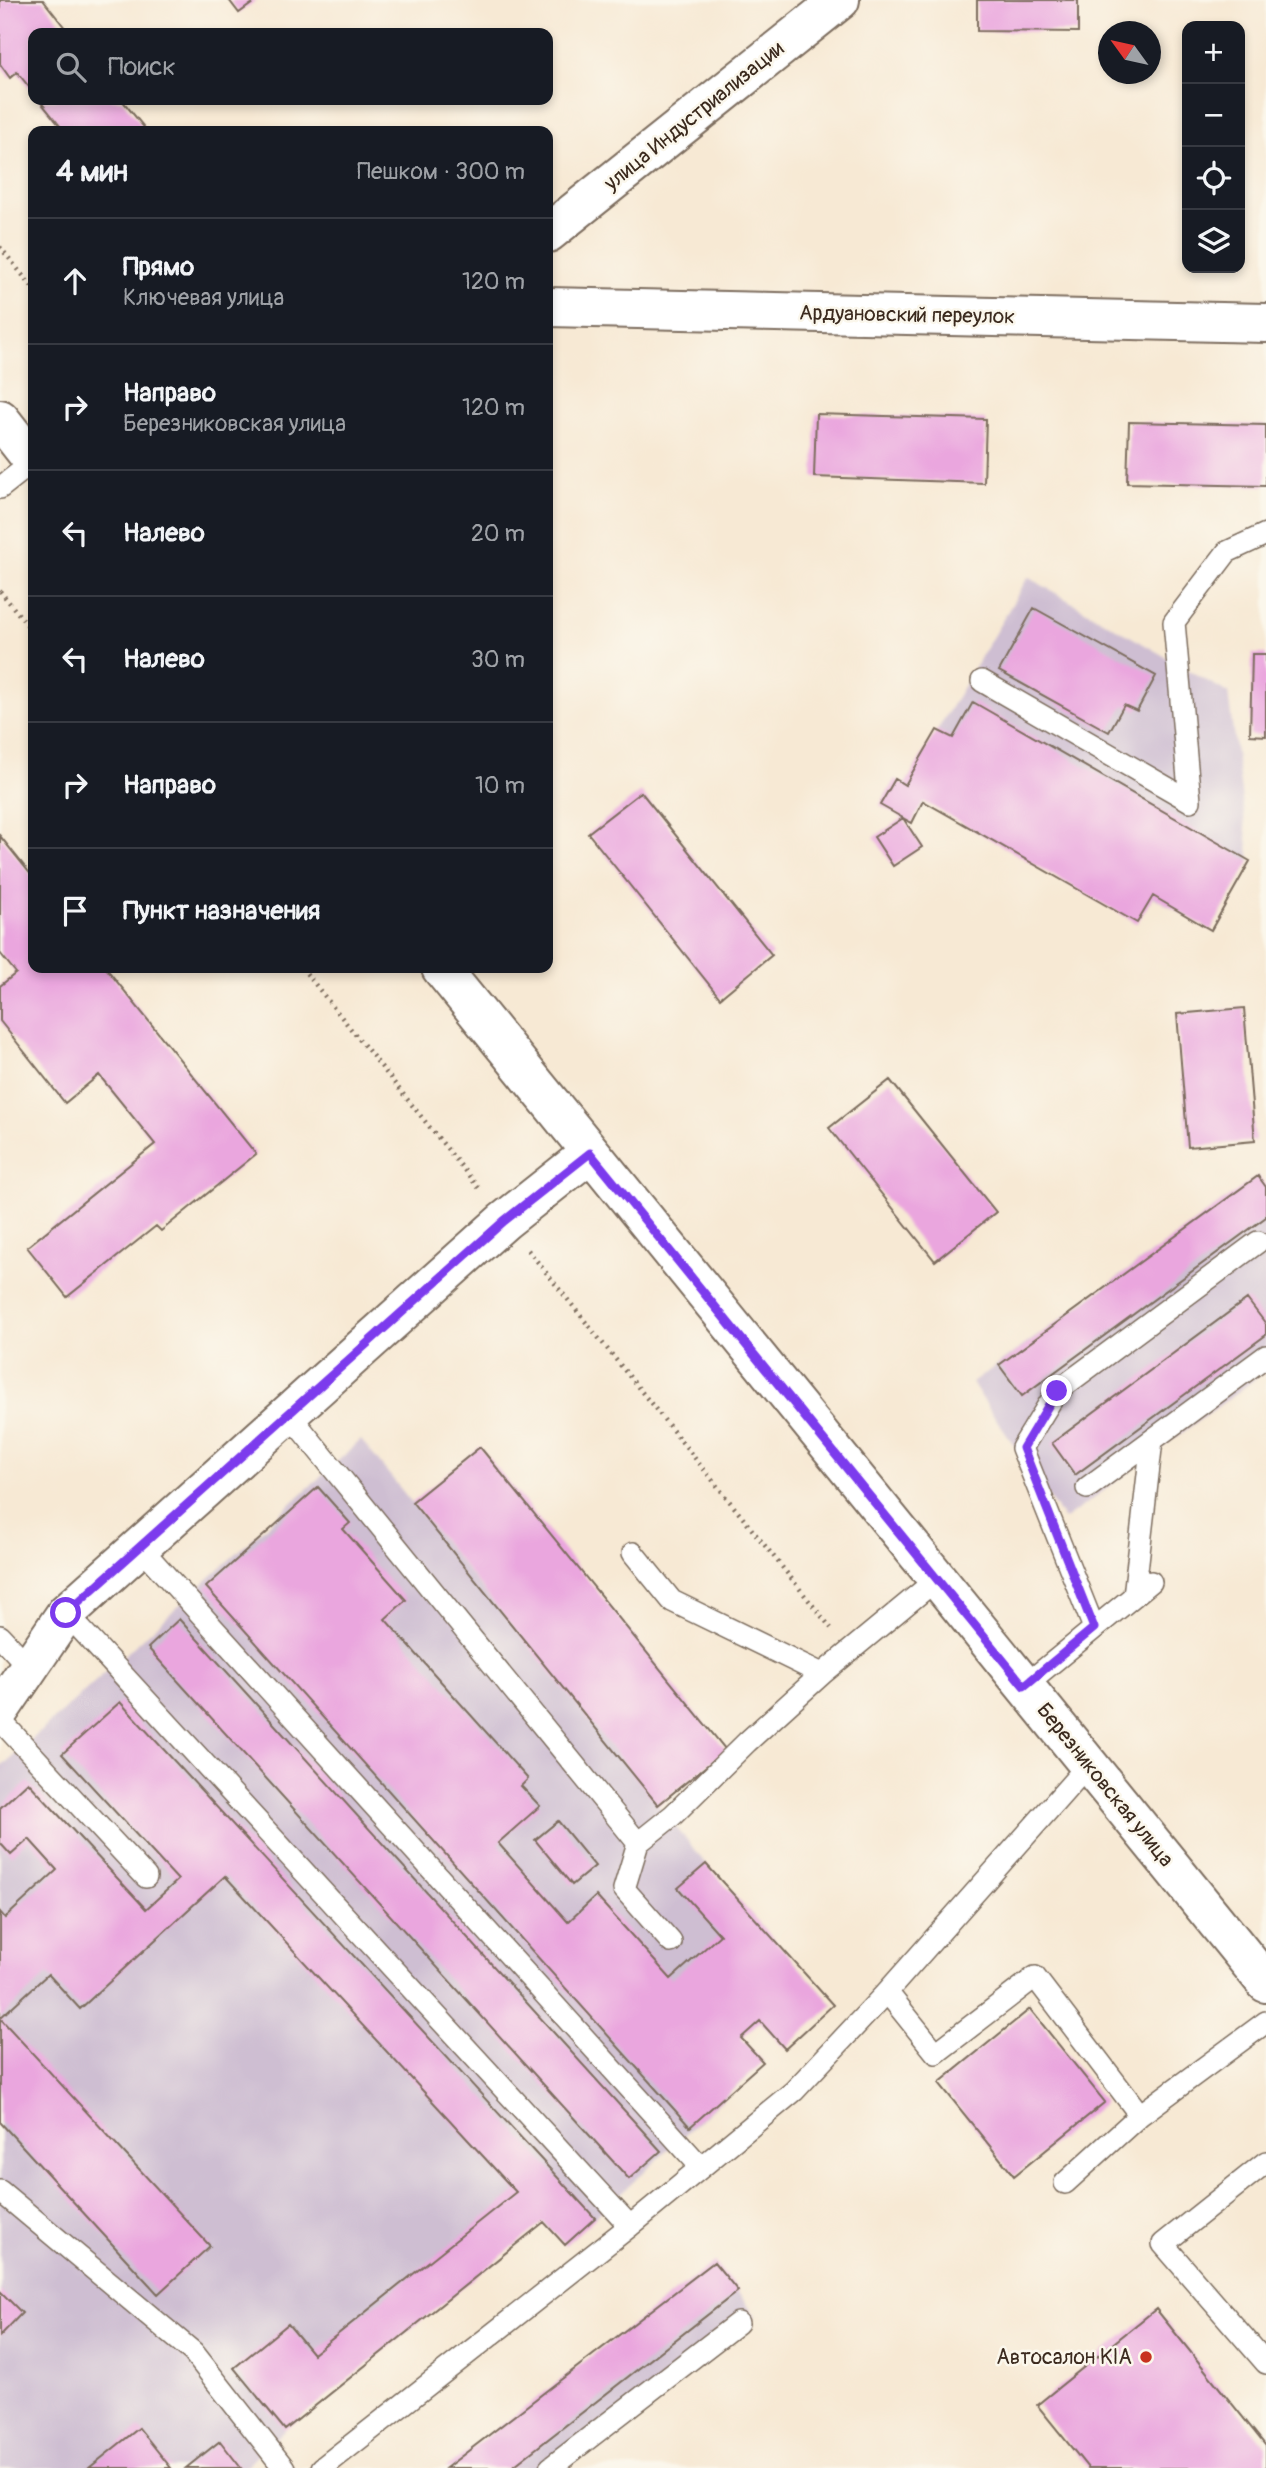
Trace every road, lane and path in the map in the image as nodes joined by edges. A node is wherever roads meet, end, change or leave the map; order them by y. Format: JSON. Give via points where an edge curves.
{"nodes":[{"id":1,"x":840,"y":0,"type":"edge"},
{"id":2,"x":553,"y":229,"type":"edge"},
{"id":3,"x":0,"y":247,"type":"edge"},
{"id":4,"x":28,"y":282,"type":"edge"},
{"id":5,"x":553,"y":307,"type":"edge"},
{"id":6,"x":1266,"y":323,"type":"edge"},
{"id":7,"x":0,"y":419,"type":"edge"},
{"id":8,"x":28,"y":455,"type":"edge"},
{"id":9,"x":28,"y":465,"type":"edge"},
{"id":10,"x":0,"y":488,"type":"edge"},
{"id":11,"x":1266,"y":534,"type":"edge"},
{"id":12,"x":0,"y":591,"type":"edge"},
{"id":13,"x":28,"y":626,"type":"edge"},
{"id":14,"x":982,"y":681,"type":"dead end"},
{"id":15,"x":306,"y":973,"type":"edge"},
{"id":16,"x":445,"y":973,"type":"edge"},
{"id":17,"x":590,"y":1153,"type":"junction"},
{"id":18,"x":504,"y":1221,"type":"junction"},
{"id":19,"x":1258,"y":1242,"type":"dead end"},
{"id":20,"x":1266,"y":1356,"type":"edge"},
{"id":21,"x":288,"y":1413,"type":"junction"},
{"id":22,"x":1152,"y":1440,"type":"junction"},
{"id":23,"x":1087,"y":1488,"type":"dead end"},
{"id":24,"x":139,"y":1546,"type":"junction"},
{"id":25,"x":633,"y":1553,"type":"dead end"},
{"id":26,"x":937,"y":1579,"type":"junction"},
{"id":27,"x":1151,"y":1582,"type":"dead end"},
{"id":28,"x":1134,"y":1596,"type":"junction"},
{"id":29,"x":66,"y":1613,"type":"junction"},
{"id":30,"x":1094,"y":1628,"type":"junction"},
{"id":31,"x":0,"y":1636,"type":"edge"},
{"id":32,"x":849,"y":1651,"type":"junction"},
{"id":33,"x":29,"y":1667,"type":"junction"},
{"id":34,"x":822,"y":1674,"type":"junction"},
{"id":35,"x":1024,"y":1686,"type":"junction"},
{"id":36,"x":0,"y":1710,"type":"edge"},
{"id":37,"x":0,"y":1720,"type":"edge"},
{"id":38,"x":1088,"y":1765,"type":"junction"},
{"id":39,"x":638,"y":1843,"type":"junction"},
{"id":40,"x":146,"y":1877,"type":"dead end"},
{"id":41,"x":671,"y":1942,"type":"dead end"},
{"id":42,"x":1266,"y":1983,"type":"edge"},
{"id":43,"x":887,"y":1992,"type":"junction"},
{"id":44,"x":1266,"y":2022,"type":"edge"},
{"id":45,"x":1140,"y":2115,"type":"junction"},
{"id":46,"x":1266,"y":2162,"type":"edge"},
{"id":47,"x":701,"y":2167,"type":"junction"},
{"id":48,"x":1065,"y":2183,"type":"dead end"},
{"id":49,"x":0,"y":2191,"type":"edge"},
{"id":50,"x":630,"y":2226,"type":"junction"},
{"id":51,"x":738,"y":2323,"type":"dead end"},
{"id":52,"x":1266,"y":2363,"type":"edge"},
{"id":53,"x":284,"y":2468,"type":"edge"},
{"id":54,"x":321,"y":2468,"type":"edge"},
{"id":55,"x":550,"y":2468,"type":"edge"}],
"edges":[{"from":1,"to":2,"type":"street","name":"улица Индустриализации"},
{"from":3,"to":4,"type":"path"},
{"from":5,"to":6,"type":"street","name":"Ардуановский переулок"},
{"from":7,"to":8,"type":"street"},
{"from":9,"to":10,"type":"lane"},
{"from":11,"to":14,"type":"lane","via":[[1227,552],[1174,622],[1190,801]]},
{"from":12,"to":13,"type":"path"},
{"from":15,"to":18,"type":"path"},
{"from":16,"to":17,"type":"street","name":"Березниковская улица"},
{"from":17,"to":18,"type":"street"},
{"from":17,"to":26,"type":"street","name":"Березниковская улица"},
{"from":18,"to":21,"type":"street"},
{"from":18,"to":32,"type":"path"},
{"from":19,"to":30,"type":"lane","via":[[1057,1391],[1023,1448]]},
{"from":20,"to":22,"type":"lane"},
{"from":21,"to":24,"type":"street"},
{"from":21,"to":39,"type":"lane"},
{"from":22,"to":23,"type":"lane"},
{"from":22,"to":28,"type":"lane"},
{"from":24,"to":29,"type":"street"},
{"from":24,"to":47,"type":"lane"},
{"from":25,"to":34,"type":"lane","via":[[672,1601]]},
{"from":26,"to":32,"type":"lane"},
{"from":26,"to":35,"type":"street","name":"Березниковская улица"},
{"from":27,"to":28,"type":"lane"},
{"from":28,"to":30,"type":"lane"},
{"from":29,"to":33,"type":"street"},
{"from":29,"to":50,"type":"lane"},
{"from":30,"to":35,"type":"lane"},
{"from":31,"to":33,"type":"lane"},
{"from":32,"to":34,"type":"lane"},
{"from":33,"to":36,"type":"street"},
{"from":34,"to":39,"type":"lane"},
{"from":35,"to":38,"type":"street","name":"Березниковская улица"},
{"from":37,"to":40,"type":"lane"},
{"from":38,"to":42,"type":"street","name":"Березниковская улица"},
{"from":38,"to":43,"type":"lane"},
{"from":39,"to":41,"type":"lane","via":[[624,1889]]},
{"from":43,"to":45,"type":"lane","via":[[936,2053],[1035,1977]]},
{"from":43,"to":47,"type":"lane","via":[[794,2091]]},
{"from":44,"to":45,"type":"lane"},
{"from":45,"to":48,"type":"lane"},
{"from":46,"to":52,"type":"lane","via":[[1163,2244]]},
{"from":47,"to":50,"type":"lane"},
{"from":49,"to":53,"type":"lane","via":[[194,2352]]},
{"from":50,"to":54,"type":"lane"},
{"from":51,"to":55,"type":"lane"}]}
